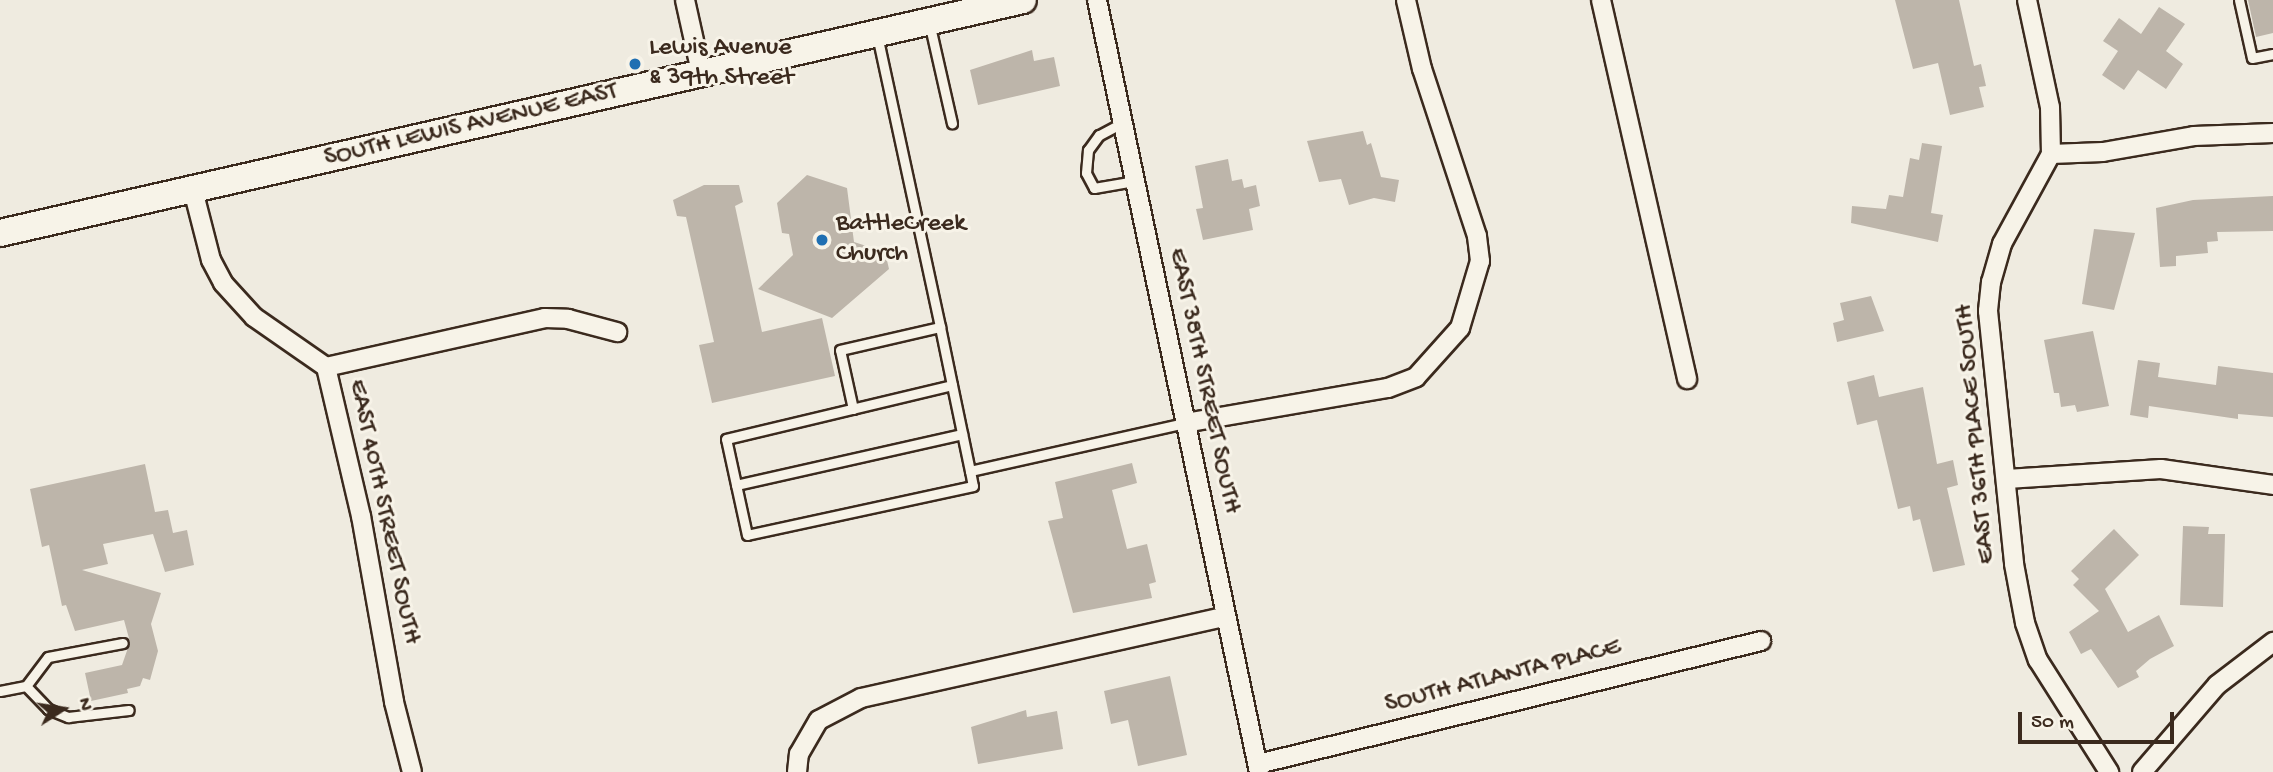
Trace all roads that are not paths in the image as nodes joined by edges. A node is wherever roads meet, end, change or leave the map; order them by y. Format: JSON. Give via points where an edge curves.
{"nodes":[{"id":1,"x":685,"y":0,"type":"edge"},
{"id":2,"x":1023,"y":0,"type":"edge"},
{"id":3,"x":1097,"y":0,"type":"edge"},
{"id":4,"x":1406,"y":0,"type":"edge"},
{"id":5,"x":1601,"y":0,"type":"edge"},
{"id":6,"x":2027,"y":0,"type":"edge"},
{"id":7,"x":2239,"y":0,"type":"edge"},
{"id":8,"x":928,"y":22,"type":"junction"},
{"id":9,"x":877,"y":34,"type":"junction"},
{"id":10,"x":2273,"y":54,"type":"edge"},
{"id":11,"x":701,"y":72,"type":"junction"},
{"id":12,"x":952,"y":123,"type":"dead end"},
{"id":13,"x":1122,"y":123,"type":"junction"},
{"id":14,"x":2273,"y":133,"type":"edge"},
{"id":15,"x":2051,"y":154,"type":"junction"},
{"id":16,"x":1135,"y":181,"type":"junction"},
{"id":17,"x":193,"y":190,"type":"junction"},
{"id":18,"x":0,"y":233,"type":"edge"},
{"id":19,"x":940,"y":327,"type":"junction"},
{"id":20,"x":617,"y":332,"type":"dead end"},
{"id":21,"x":326,"y":367,"type":"junction"},
{"id":22,"x":1687,"y":379,"type":"dead end"},
{"id":23,"x":952,"y":385,"type":"junction"},
{"id":24,"x":853,"y":409,"type":"junction"},
{"id":25,"x":1185,"y":423,"type":"junction"},
{"id":26,"x":962,"y":434,"type":"junction"},
{"id":27,"x":970,"y":471,"type":"junction"},
{"id":28,"x":2007,"y":479,"type":"junction"},
{"id":29,"x":736,"y":485,"type":"junction"},
{"id":30,"x":2273,"y":485,"type":"edge"},
{"id":31,"x":1224,"y":617,"type":"junction"},
{"id":32,"x":1761,"y":642,"type":"dead end"},
{"id":33,"x":2273,"y":642,"type":"edge"},
{"id":34,"x":123,"y":643,"type":"dead end"},
{"id":35,"x":26,"y":686,"type":"junction"},
{"id":36,"x":0,"y":691,"type":"edge"},
{"id":37,"x":129,"y":710,"type":"dead end"},
{"id":38,"x":1259,"y":768,"type":"edge"},
{"id":39,"x":412,"y":772,"type":"edge"},
{"id":40,"x":797,"y":772,"type":"edge"},
{"id":41,"x":2109,"y":772,"type":"edge"},
{"id":42,"x":2141,"y":772,"type":"edge"}],
"edges":[{"from":1,"to":11,"type":"street"},
{"from":2,"to":8,"type":"main road","name":"SOUTH LEWIS AVENUE EAST"},
{"from":3,"to":13,"type":"street","name":"EAST 38TH STREET SOUTH"},
{"from":4,"to":25,"type":"street","via":[[1422,69],[1476,236],[1479,261],[1460,328],[1416,377],[1388,388]]},
{"from":5,"to":22,"type":"street"},
{"from":6,"to":15,"type":"street","name":"EAST 36TH PLACE SOUTH","via":[[2050,107]]},
{"from":7,"to":10,"type":"lane","via":[[2252,58]]},
{"from":8,"to":9,"type":"main road","name":"SOUTH LEWIS AVENUE EAST"},
{"from":8,"to":12,"type":"lane"},
{"from":9,"to":11,"type":"main road","name":"SOUTH LEWIS AVENUE EAST"},
{"from":9,"to":19,"type":"lane"},
{"from":11,"to":17,"type":"main road","name":"SOUTH LEWIS AVENUE EAST"},
{"from":13,"to":16,"type":"street","name":"EAST 38TH STREET SOUTH"},
{"from":13,"to":16,"type":"lane","via":[[1099,135],[1088,150],[1086,173],[1094,188]]},
{"from":14,"to":15,"type":"street","via":[[2194,136],[2103,152]]},
{"from":15,"to":28,"type":"street","name":"EAST 36TH PLACE SOUTH","via":[[2002,244],[1991,282],[1992,359]]},
{"from":16,"to":25,"type":"street","name":"EAST 38TH STREET SOUTH"},
{"from":17,"to":18,"type":"main road","name":"SOUTH LEWIS AVENUE EAST"},
{"from":17,"to":21,"type":"street","name":"EAST 40TH STREET SOUTH","via":[[211,260],[223,283],[254,317]]},
{"from":19,"to":23,"type":"lane"},
{"from":19,"to":24,"type":"lane","via":[[840,349]]},
{"from":20,"to":21,"type":"street","via":[[545,318]]},
{"from":21,"to":39,"type":"street","name":"EAST 40TH STREET SOUTH"},
{"from":23,"to":24,"type":"lane"},
{"from":23,"to":26,"type":"lane"},
{"from":24,"to":29,"type":"lane","via":[[726,439]]},
{"from":25,"to":27,"type":"lane"},
{"from":25,"to":31,"type":"street","name":"EAST 38TH STREET SOUTH"},
{"from":26,"to":27,"type":"lane"},
{"from":26,"to":29,"type":"lane"},
{"from":27,"to":29,"type":"lane","via":[[973,486],[747,535]]},
{"from":28,"to":30,"type":"street","via":[[2161,469]]},
{"from":28,"to":41,"type":"street","name":"EAST 36TH PLACE SOUTH","via":[[2014,564],[2025,623],[2045,671]]},
{"from":31,"to":38,"type":"street","name":"EAST 38TH STREET SOUTH"},
{"from":31,"to":40,"type":"street","via":[[861,698],[819,720],[799,754]]},
{"from":32,"to":38,"type":"street","name":"SOUTH ATLANTA PLACE"},
{"from":33,"to":42,"type":"street","via":[[2217,685]]},
{"from":34,"to":35,"type":"lane","via":[[48,657]]},
{"from":35,"to":36,"type":"lane"},
{"from":35,"to":37,"type":"lane","via":[[48,709],[68,717]]}]}
